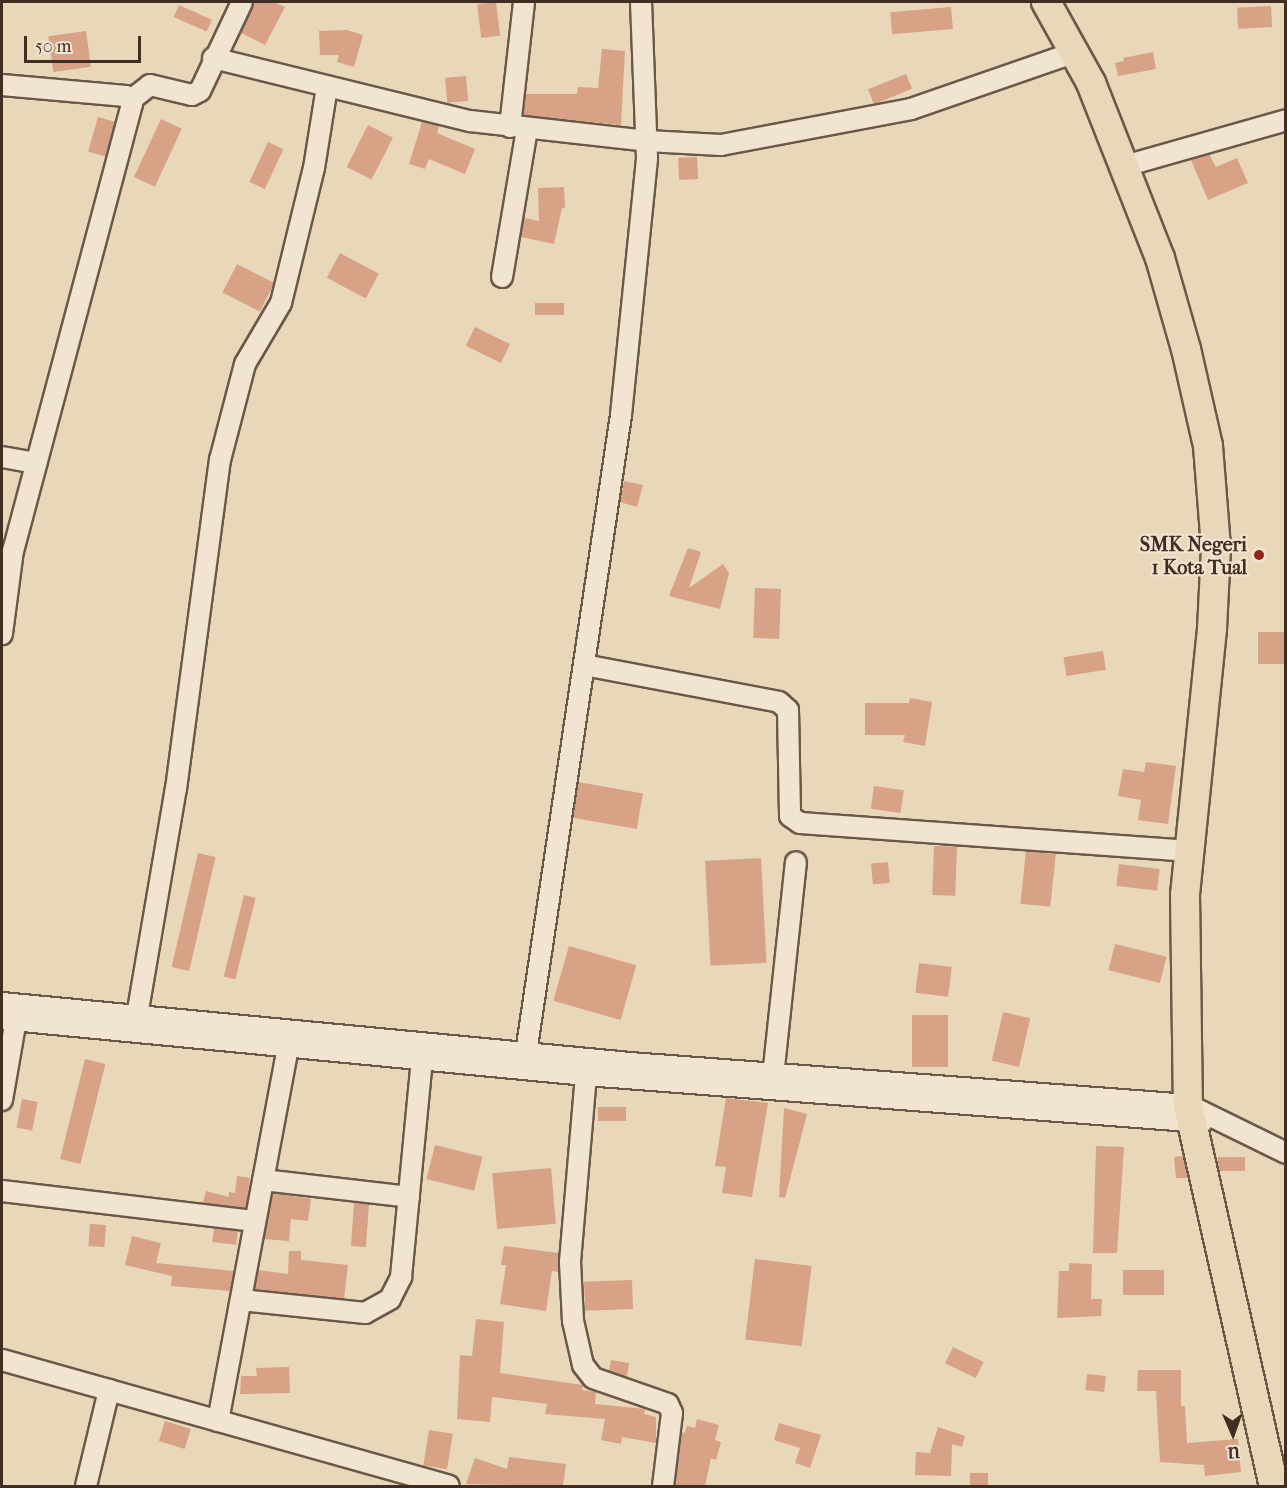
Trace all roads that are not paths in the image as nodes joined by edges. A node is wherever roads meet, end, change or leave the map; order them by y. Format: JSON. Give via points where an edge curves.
{"nodes":[{"id":1,"x":242,"y":2,"type":"edge"},
{"id":2,"x":524,"y":2,"type":"edge"},
{"id":3,"x":641,"y":2,"type":"edge"},
{"id":4,"x":1046,"y":2,"type":"edge"},
{"id":5,"x":1076,"y":52,"type":"junction"},
{"id":6,"x":213,"y":58,"type":"junction"},
{"id":7,"x":2,"y":85,"type":"edge"},
{"id":8,"x":327,"y":87,"type":"junction"},
{"id":9,"x":131,"y":100,"type":"junction"},
{"id":10,"x":1286,"y":120,"type":"edge"},
{"id":11,"x":519,"y":128,"type":"junction"},
{"id":12,"x":647,"y":141,"type":"junction"},
{"id":13,"x":1125,"y":166,"type":"junction"},
{"id":14,"x":502,"y":277,"type":"dead end"},
{"id":15,"x":2,"y":457,"type":"edge"},
{"id":16,"x":36,"y":464,"type":"junction"},
{"id":17,"x":2,"y":634,"type":"edge"},
{"id":18,"x":584,"y":665,"type":"junction"},
{"id":19,"x":1187,"y":851,"type":"junction"},
{"id":20,"x":796,"y":862,"type":"dead end"},
{"id":21,"x":9,"y":1011,"type":"edge"},
{"id":22,"x":137,"y":1016,"type":"junction"},
{"id":23,"x":288,"y":1046,"type":"junction"},
{"id":24,"x":526,"y":1053,"type":"junction"},
{"id":25,"x":422,"y":1059,"type":"junction"},
{"id":26,"x":586,"y":1075,"type":"junction"},
{"id":27,"x":772,"y":1082,"type":"junction"},
{"id":28,"x":2,"y":1100,"type":"edge"},
{"id":29,"x":1191,"y":1114,"type":"junction"},
{"id":30,"x":1286,"y":1153,"type":"edge"},
{"id":31,"x":263,"y":1180,"type":"junction"},
{"id":32,"x":2,"y":1191,"type":"edge"},
{"id":33,"x":409,"y":1197,"type":"junction"},
{"id":34,"x":255,"y":1221,"type":"junction"},
{"id":35,"x":240,"y":1300,"type":"junction"},
{"id":36,"x":2,"y":1360,"type":"edge"},
{"id":37,"x":109,"y":1390,"type":"junction"},
{"id":38,"x":218,"y":1421,"type":"junction"},
{"id":39,"x":86,"y":1486,"type":"edge"},
{"id":40,"x":450,"y":1486,"type":"edge"},
{"id":41,"x":663,"y":1486,"type":"edge"},
{"id":42,"x":1274,"y":1486,"type":"edge"}],
"edges":[{"from":1,"to":6,"type":"street"},
{"from":2,"to":11,"type":"street"},
{"from":3,"to":12,"type":"street"},
{"from":4,"to":5,"type":"highway"},
{"from":5,"to":12,"type":"street","via":[[911,109],[721,145]]},
{"from":5,"to":13,"type":"highway"},
{"from":6,"to":8,"type":"street"},
{"from":6,"to":9,"type":"street","via":[[200,91],[192,95],[161,84],[150,85]]},
{"from":7,"to":9,"type":"street","via":[[126,96]]},
{"from":8,"to":11,"type":"street","via":[[428,112]]},
{"from":8,"to":22,"type":"street","via":[[315,168],[281,303],[244,364],[220,460],[176,789]]},
{"from":9,"to":16,"type":"street","via":[[130,117]]},
{"from":10,"to":13,"type":"street"},
{"from":11,"to":12,"type":"street"},
{"from":11,"to":14,"type":"street"},
{"from":12,"to":18,"type":"street","via":[[621,415]]},
{"from":13,"to":19,"type":"highway","via":[[1160,258],[1186,350],[1214,494],[1213,618]]},
{"from":15,"to":16,"type":"street"},
{"from":16,"to":17,"type":"street","via":[[13,550]]},
{"from":18,"to":19,"type":"street","via":[[779,702],[788,710],[790,816],[800,823]]},
{"from":18,"to":24,"type":"street"},
{"from":19,"to":29,"type":"highway"},
{"from":20,"to":27,"type":"street"},
{"from":21,"to":22,"type":"street"},
{"from":21,"to":23,"type":"street"},
{"from":21,"to":28,"type":"street"},
{"from":22,"to":24,"type":"street"},
{"from":23,"to":25,"type":"street"},
{"from":23,"to":31,"type":"street"},
{"from":24,"to":27,"type":"street"},
{"from":25,"to":26,"type":"street"},
{"from":25,"to":33,"type":"street"},
{"from":26,"to":27,"type":"street"},
{"from":26,"to":41,"type":"street","via":[[570,1262],[573,1321],[583,1365],[592,1378],[668,1404],[672,1413]]},
{"from":27,"to":29,"type":"street"},
{"from":29,"to":30,"type":"street","via":[[1226,1121]]},
{"from":29,"to":42,"type":"highway"},
{"from":31,"to":33,"type":"street"},
{"from":31,"to":34,"type":"street"},
{"from":32,"to":34,"type":"street"},
{"from":33,"to":35,"type":"street","via":[[401,1277],[394,1294],[379,1308],[365,1313]]},
{"from":34,"to":35,"type":"street"},
{"from":35,"to":38,"type":"street"},
{"from":36,"to":37,"type":"street"},
{"from":37,"to":38,"type":"street"},
{"from":37,"to":39,"type":"street"},
{"from":38,"to":40,"type":"street"}]}
